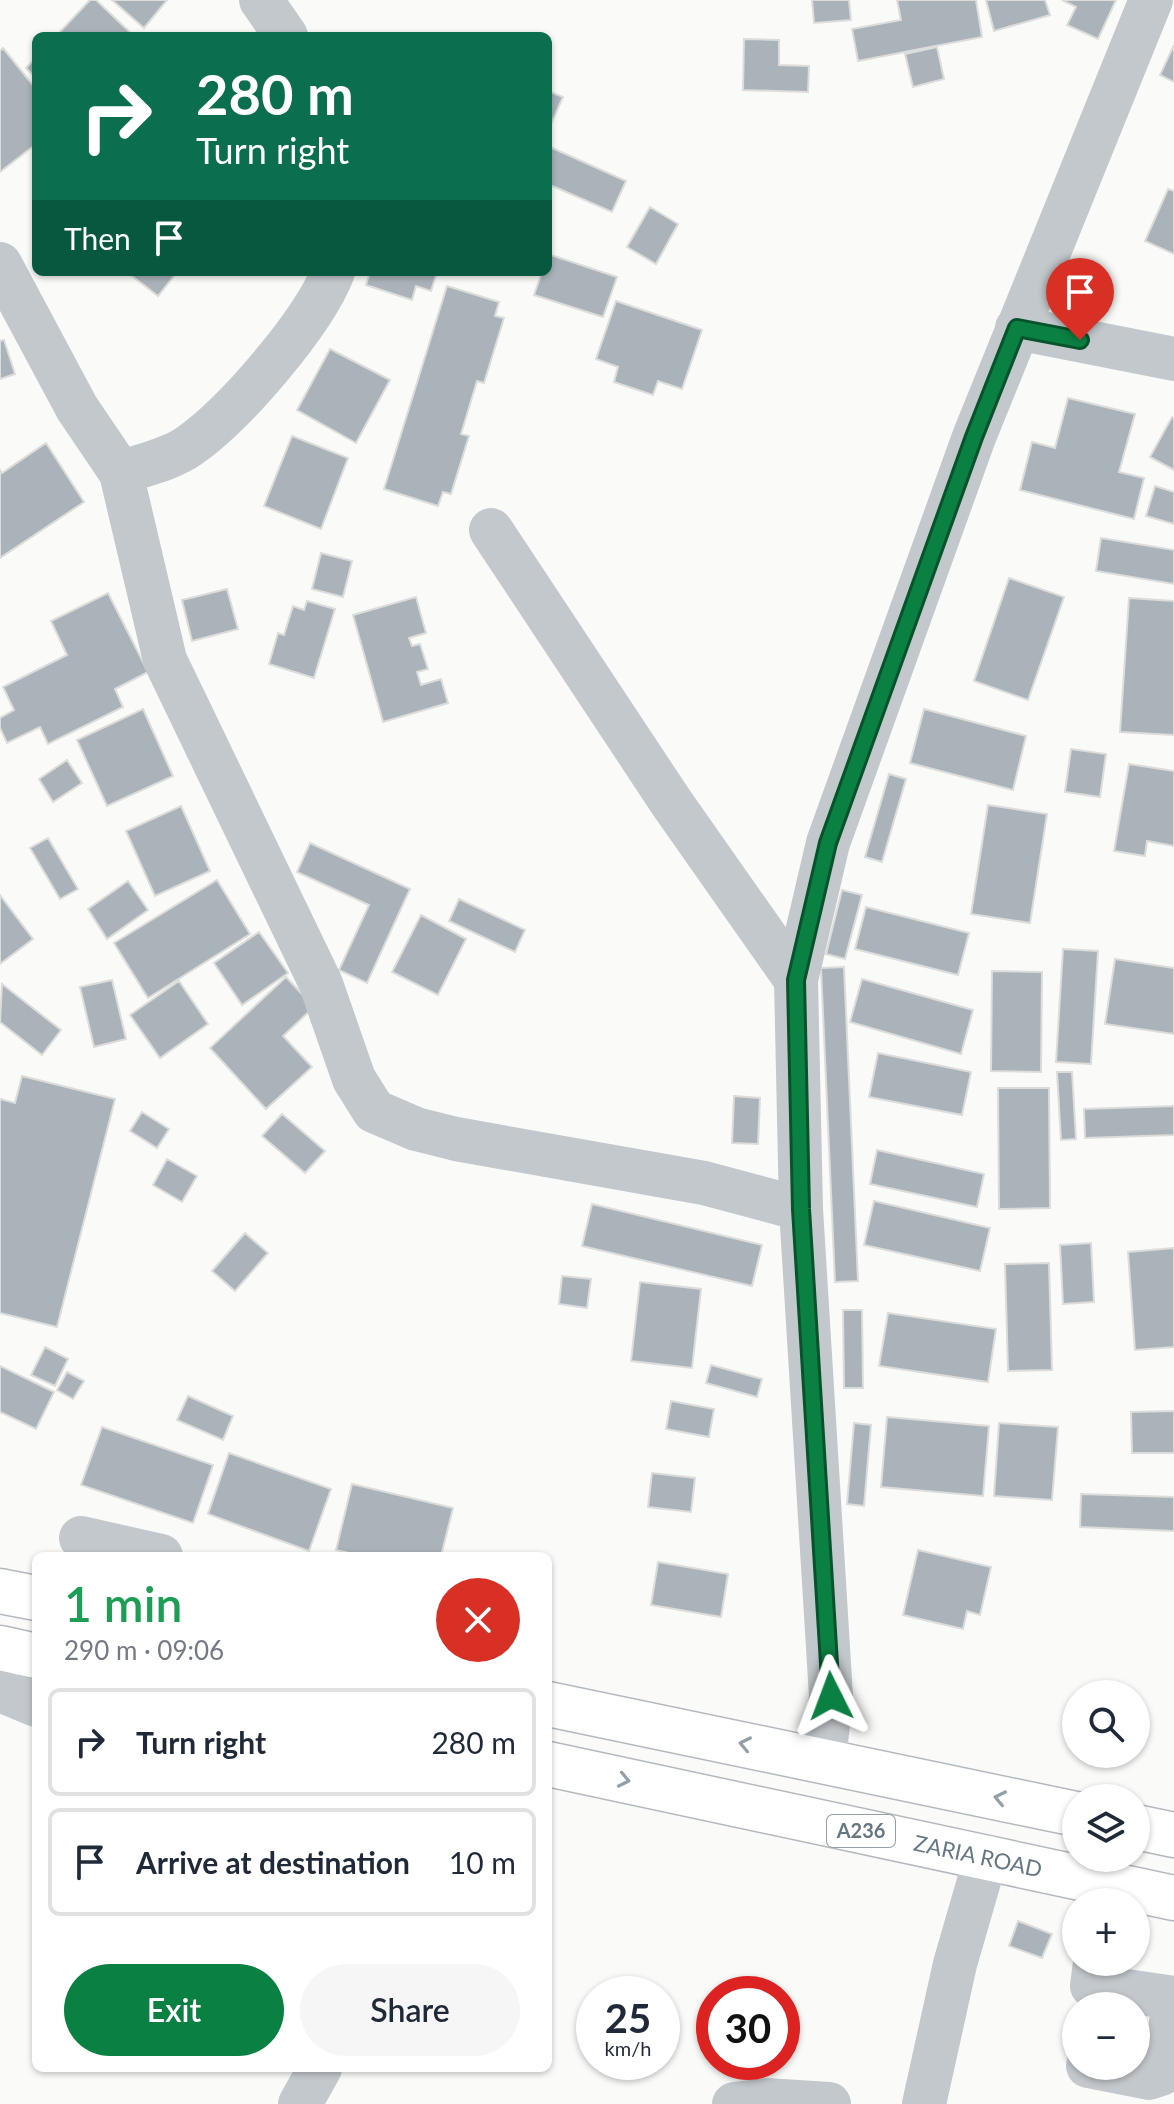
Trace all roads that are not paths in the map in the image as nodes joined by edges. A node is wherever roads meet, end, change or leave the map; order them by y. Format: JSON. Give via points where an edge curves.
{"nodes":[{"id":1,"x":261,"y":0,"type":"edge"},
{"id":2,"x":1151,"y":0,"type":"edge"},
{"id":3,"x":283,"y":32,"type":"edge"},
{"id":4,"x":0,"y":264,"type":"edge"},
{"id":5,"x":331,"y":276,"type":"edge"},
{"id":6,"x":1017,"y":328,"type":"junction"},
{"id":7,"x":1174,"y":359,"type":"edge"},
{"id":8,"x":121,"y":473,"type":"junction"},
{"id":9,"x":491,"y":530,"type":"dead end"},
{"id":10,"x":796,"y":980,"type":"junction"},
{"id":11,"x":801,"y":1209,"type":"junction"},
{"id":12,"x":81,"y":1538,"type":"dead end"},
{"id":13,"x":143,"y":1552,"type":"edge"},
{"id":14,"x":0,"y":1591,"type":"edge"},
{"id":15,"x":32,"y":1597,"type":"edge"},
{"id":16,"x":0,"y":1648,"type":"edge"},
{"id":17,"x":32,"y":1655,"type":"edge"},
{"id":18,"x":0,"y":1690,"type":"edge"},
{"id":19,"x":32,"y":1703,"type":"edge"},
{"id":20,"x":552,"y":1705,"type":"edge"},
{"id":21,"x":824,"y":1761,"type":"junction"},
{"id":22,"x":552,"y":1765,"type":"edge"},
{"id":23,"x":1062,"y":1811,"type":"edge"},
{"id":24,"x":1150,"y":1830,"type":"edge"},
{"id":25,"x":1174,"y":1835,"type":"edge"},
{"id":26,"x":986,"y":1857,"type":"junction"},
{"id":27,"x":1065,"y":1874,"type":"joint"},
{"id":28,"x":1095,"y":1888,"type":"edge"},
{"id":29,"x":1150,"y":1896,"type":"edge"},
{"id":30,"x":1174,"y":1898,"type":"edge"},
{"id":31,"x":1092,"y":1985,"type":"edge"},
{"id":32,"x":1174,"y":1998,"type":"edge"},
{"id":33,"x":1150,"y":2078,"type":"edge"},
{"id":34,"x":734,"y":2104,"type":"edge"},
{"id":35,"x":829,"y":2104,"type":"edge"},
{"id":36,"x":924,"y":2104,"type":"edge"}],
"edges":[{"from":1,"to":3,"type":"street"},
{"from":2,"to":6,"type":"street"},
{"from":4,"to":8,"type":"street","via":[[77,408]]},
{"from":5,"to":8,"type":"street","via":[[292,340],[188,448]]},
{"from":6,"to":7,"type":"street"},
{"from":6,"to":10,"type":"street","via":[[828,843]]},
{"from":8,"to":11,"type":"street","via":[[165,660],[321,984],[354,1079],[374,1111],[456,1139],[704,1183]]},
{"from":9,"to":10,"type":"street"},
{"from":10,"to":11,"type":"street"},
{"from":11,"to":21,"type":"street","via":[[831,1696]]},
{"from":12,"to":13,"type":"street"},
{"from":14,"to":15,"type":"highway"},
{"from":16,"to":17,"type":"highway"},
{"from":18,"to":19,"type":"street"},
{"from":21,"to":20,"type":"highway","one_way":true},
{"from":23,"to":21,"type":"highway","one_way":true},
{"from":22,"to":26,"type":"highway","name":"ZARIA ROAD","number":"A236","one_way":true},
{"from":24,"to":25,"type":"highway"},
{"from":26,"to":27,"type":"highway","name":"ZARIA ROAD","number":"A236"},
{"from":26,"to":36,"type":"street","via":[[955,1964]]},
{"from":27,"to":28,"type":"highway","name":"ZARIA ROAD","number":"A236"},
{"from":29,"to":30,"type":"highway","name":"ZARIA ROAD","number":"A236"},
{"from":31,"to":32,"type":"street"},
{"from":32,"to":33,"type":"street","via":[[1161,2074]]},
{"from":34,"to":35,"type":"street"}]}
